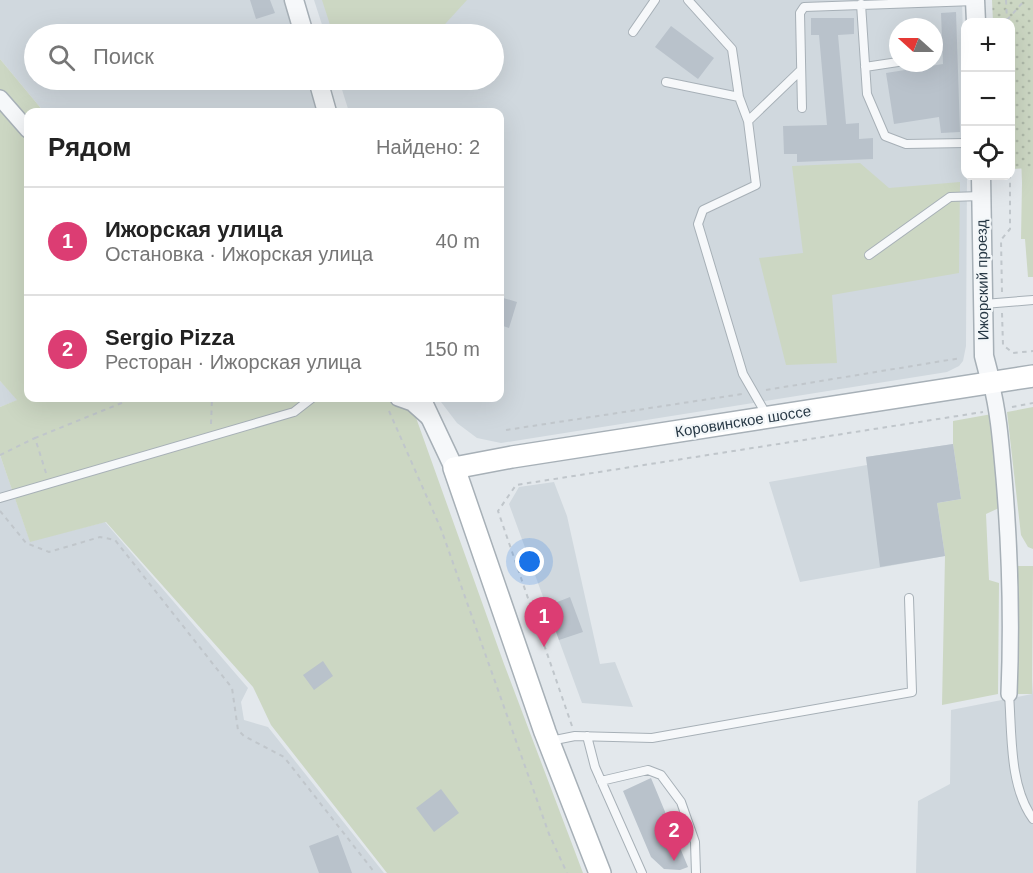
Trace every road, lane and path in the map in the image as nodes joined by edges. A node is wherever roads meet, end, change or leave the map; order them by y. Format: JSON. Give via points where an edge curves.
{"nodes":[{"id":1,"x":294,"y":0,"type":"edge"},
{"id":2,"x":655,"y":0,"type":"edge"},
{"id":3,"x":688,"y":0,"type":"edge"},
{"id":4,"x":1006,"y":0,"type":"edge"},
{"id":5,"x":1025,"y":0,"type":"edge"},
{"id":6,"x":975,"y":1,"type":"edge"},
{"id":7,"x":861,"y":4,"type":"junction"},
{"id":8,"x":976,"y":18,"type":"edge"},
{"id":9,"x":1007,"y":18,"type":"edge"},
{"id":10,"x":1010,"y":18,"type":"edge"},
{"id":11,"x":301,"y":24,"type":"edge"},
{"id":12,"x":633,"y":32,"type":"dead end"},
{"id":13,"x":889,"y":63,"type":"edge"},
{"id":14,"x":865,"y":67,"type":"junction"},
{"id":15,"x":801,"y":70,"type":"junction"},
{"id":16,"x":666,"y":82,"type":"dead end"},
{"id":17,"x":321,"y":90,"type":"edge"},
{"id":18,"x":739,"y":97,"type":"junction"},
{"id":19,"x":0,"y":98,"type":"edge"},
{"id":20,"x":326,"y":108,"type":"edge"},
{"id":21,"x":802,"y":108,"type":"dead end"},
{"id":22,"x":748,"y":121,"type":"junction"},
{"id":23,"x":24,"y":125,"type":"edge"},
{"id":24,"x":961,"y":143,"type":"edge"},
{"id":25,"x":981,"y":180,"type":"edge"},
{"id":26,"x":1011,"y":180,"type":"edge"},
{"id":27,"x":981,"y":196,"type":"junction"},
{"id":28,"x":869,"y":255,"type":"dead end"},
{"id":29,"x":1033,"y":300,"type":"edge"},
{"id":30,"x":1002,"y":303,"type":"junction"},
{"id":31,"x":983,"y":304,"type":"junction"},
{"id":32,"x":1033,"y":351,"type":"edge"},
{"id":33,"x":961,"y":358,"type":"dead end"},
{"id":34,"x":1033,"y":376,"type":"edge"},
{"id":35,"x":991,"y":383,"type":"junction"},
{"id":36,"x":754,"y":392,"type":"junction"},
{"id":37,"x":124,"y":402,"type":"edge"},
{"id":38,"x":212,"y":402,"type":"edge"},
{"id":39,"x":307,"y":402,"type":"edge"},
{"id":40,"x":423,"y":402,"type":"edge"},
{"id":41,"x":393,"y":403,"type":"edge"},
{"id":42,"x":1033,"y":403,"type":"edge"},
{"id":43,"x":997,"y":410,"type":"junction"},
{"id":44,"x":768,"y":417,"type":"junction"},
{"id":45,"x":430,"y":419,"type":"junction"},
{"id":46,"x":506,"y":430,"type":"dead end"},
{"id":47,"x":210,"y":436,"type":"junction"},
{"id":48,"x":35,"y":438,"type":"junction"},
{"id":49,"x":0,"y":455,"type":"edge"},
{"id":50,"x":454,"y":468,"type":"junction"},
{"id":51,"x":48,"y":482,"type":"junction"},
{"id":52,"x":0,"y":498,"type":"edge"},
{"id":53,"x":0,"y":511,"type":"edge"},
{"id":54,"x":909,"y":598,"type":"dead end"},
{"id":55,"x":1009,"y":694,"type":"joint"},
{"id":56,"x":575,"y":736,"type":"junction"},
{"id":57,"x":587,"y":736,"type":"junction"},
{"id":58,"x":549,"y":741,"type":"junction"},
{"id":59,"x":601,"y":781,"type":"junction"},
{"id":60,"x":1033,"y":819,"type":"edge"},
{"id":61,"x":375,"y":873,"type":"edge"},
{"id":62,"x":567,"y":873,"type":"edge"},
{"id":63,"x":600,"y":873,"type":"edge"},
{"id":64,"x":642,"y":873,"type":"edge"},
{"id":65,"x":696,"y":873,"type":"edge"}],
"edges":[{"from":1,"to":11,"type":"street"},
{"from":2,"to":12,"type":"lane"},
{"from":3,"to":18,"type":"lane","via":[[732,49]]},
{"from":4,"to":9,"type":"path"},
{"from":5,"to":10,"type":"path"},
{"from":6,"to":7,"type":"lane"},
{"from":6,"to":8,"type":"street"},
{"from":7,"to":14,"type":"lane"},
{"from":7,"to":15,"type":"lane","via":[[810,5],[801,9]]},
{"from":13,"to":14,"type":"lane"},
{"from":14,"to":24,"type":"lane","via":[[868,101],[888,138],[906,144]]},
{"from":15,"to":21,"type":"lane"},
{"from":15,"to":22,"type":"lane"},
{"from":16,"to":18,"type":"lane"},
{"from":17,"to":20,"type":"street"},
{"from":18,"to":22,"type":"lane"},
{"from":19,"to":23,"type":"street"},
{"from":22,"to":36,"type":"lane","via":[[756,185],[703,210],[698,224],[743,374]]},
{"from":25,"to":27,"type":"street","name":"Ижорский проезд"},
{"from":26,"to":30,"type":"path","via":[[1010,229],[1001,240]]},
{"from":27,"to":28,"type":"lane","via":[[950,197]]},
{"from":27,"to":31,"type":"street","name":"Ижорский проезд"},
{"from":29,"to":30,"type":"lane"},
{"from":30,"to":31,"type":"lane"},
{"from":30,"to":32,"type":"path","via":[[1004,345],[1013,352]]},
{"from":31,"to":35,"type":"street","name":"Ижорский проезд","via":[[984,356]]},
{"from":33,"to":36,"type":"path"},
{"from":34,"to":35,"type":"main road","name":"Коровинское шоссе"},
{"from":35,"to":43,"type":"street"},
{"from":35,"to":44,"type":"main road","name":"Коровинское шоссе"},
{"from":36,"to":44,"type":"lane"},
{"from":36,"to":46,"type":"path"},
{"from":37,"to":48,"type":"path"},
{"from":38,"to":47,"type":"path"},
{"from":39,"to":47,"type":"lane","via":[[294,412]]},
{"from":40,"to":45,"type":"street"},
{"from":41,"to":45,"type":"street","via":[[412,404]]},
{"from":41,"to":62,"type":"path","via":[[549,834]]},
{"from":42,"to":43,"type":"path"},
{"from":43,"to":55,"type":"street","via":[[1009,541]]},
{"from":43,"to":56,"type":"path","via":[[516,485],[498,511]]},
{"from":44,"to":50,"type":"main road","name":"Коровинское шоссе"},
{"from":45,"to":50,"type":"street"},
{"from":47,"to":51,"type":"lane"},
{"from":48,"to":49,"type":"path"},
{"from":48,"to":51,"type":"path"},
{"from":50,"to":58,"type":"main road"},
{"from":51,"to":52,"type":"lane"},
{"from":53,"to":61,"type":"path","via":[[26,543],[49,552],[100,537],[115,540],[232,688],[238,730],[284,757]]},
{"from":54,"to":57,"type":"lane","via":[[912,692],[652,738]]},
{"from":55,"to":60,"type":"lane","via":[[1020,788]]},
{"from":56,"to":57,"type":"lane"},
{"from":56,"to":58,"type":"lane"},
{"from":57,"to":59,"type":"lane"},
{"from":58,"to":63,"type":"main road"},
{"from":59,"to":64,"type":"lane"},
{"from":59,"to":65,"type":"lane","via":[[648,770],[661,775],[681,802],[695,842]]}]}
